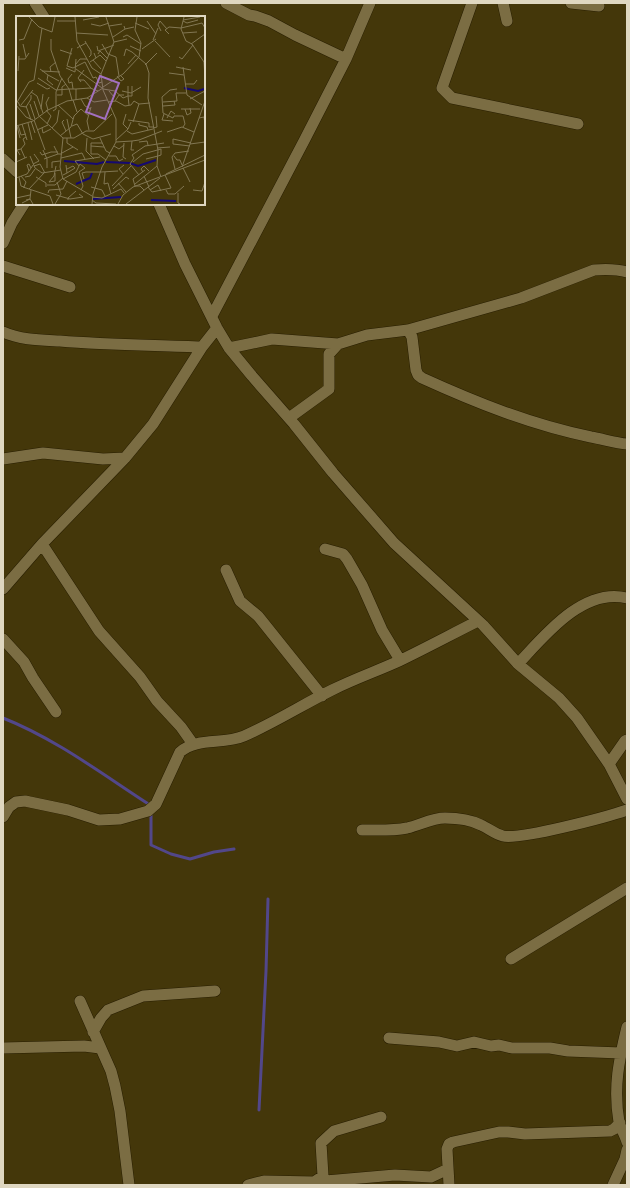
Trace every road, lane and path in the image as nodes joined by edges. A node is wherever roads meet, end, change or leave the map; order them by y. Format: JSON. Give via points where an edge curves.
{"nodes":[{"id":1,"x":35,"y":3,"type":"edge"},
{"id":2,"x":370,"y":3,"type":"edge"},
{"id":3,"x":472,"y":3,"type":"edge"},
{"id":4,"x":503,"y":3,"type":"edge"},
{"id":5,"x":571,"y":3,"type":"edge"},
{"id":6,"x":222,"y":4,"type":"edge"},
{"id":7,"x":599,"y":6,"type":"dead end"},
{"id":8,"x":43,"y":16,"type":"edge"},
{"id":9,"x":507,"y":21,"type":"dead end"},
{"id":10,"x":346,"y":59,"type":"junction"},
{"id":11,"x":578,"y":124,"type":"dead end"},
{"id":12,"x":3,"y":159,"type":"edge"},
{"id":13,"x":16,"y":171,"type":"edge"},
{"id":14,"x":23,"y":205,"type":"edge"},
{"id":15,"x":159,"y":205,"type":"edge"},
{"id":16,"x":3,"y":243,"type":"edge"},
{"id":17,"x":3,"y":266,"type":"edge"},
{"id":18,"x":627,"y":272,"type":"edge"},
{"id":19,"x":70,"y":288,"type":"dead end"},
{"id":20,"x":212,"y":316,"type":"junction"},
{"id":21,"x":217,"y":328,"type":"junction"},
{"id":22,"x":408,"y":330,"type":"junction"},
{"id":23,"x":3,"y":332,"type":"edge"},
{"id":24,"x":338,"y":344,"type":"junction"},
{"id":25,"x":202,"y":347,"type":"junction"},
{"id":26,"x":229,"y":348,"type":"junction"},
{"id":27,"x":289,"y":418,"type":"junction"},
{"id":28,"x":627,"y":444,"type":"edge"},
{"id":29,"x":125,"y":458,"type":"junction"},
{"id":30,"x":3,"y":459,"type":"edge"},
{"id":31,"x":42,"y":544,"type":"junction"},
{"id":32,"x":325,"y":549,"type":"dead end"},
{"id":33,"x":226,"y":570,"type":"dead end"},
{"id":34,"x":3,"y":589,"type":"edge"},
{"id":35,"x":627,"y":598,"type":"edge"},
{"id":36,"x":478,"y":621,"type":"junction"},
{"id":37,"x":3,"y":639,"type":"edge"},
{"id":38,"x":400,"y":660,"type":"junction"},
{"id":39,"x":518,"y":664,"type":"junction"},
{"id":40,"x":322,"y":696,"type":"junction"},
{"id":41,"x":56,"y":712,"type":"dead end"},
{"id":42,"x":627,"y":740,"type":"edge"},
{"id":43,"x":193,"y":744,"type":"junction"},
{"id":44,"x":608,"y":764,"type":"junction"},
{"id":45,"x":627,"y":799,"type":"edge"},
{"id":46,"x":627,"y":810,"type":"edge"},
{"id":47,"x":3,"y":817,"type":"edge"},
{"id":48,"x":362,"y":830,"type":"dead end"},
{"id":49,"x":627,"y":888,"type":"edge"},
{"id":50,"x":511,"y":958,"type":"dead end"},
{"id":51,"x":215,"y":991,"type":"dead end"},
{"id":52,"x":80,"y":1001,"type":"dead end"},
{"id":53,"x":627,"y":1027,"type":"edge"},
{"id":54,"x":93,"y":1032,"type":"junction"},
{"id":55,"x":389,"y":1038,"type":"dead end"},
{"id":56,"x":3,"y":1048,"type":"edge"},
{"id":57,"x":100,"y":1048,"type":"junction"},
{"id":58,"x":621,"y":1053,"type":"junction"},
{"id":59,"x":381,"y":1117,"type":"dead end"},
{"id":60,"x":620,"y":1124,"type":"junction"},
{"id":61,"x":627,"y":1142,"type":"edge"},
{"id":62,"x":627,"y":1150,"type":"edge"},
{"id":63,"x":448,"y":1169,"type":"junction"},
{"id":64,"x":314,"y":1182,"type":"junction"},
{"id":65,"x":356,"y":1182,"type":"edge"},
{"id":66,"x":129,"y":1185,"type":"edge"},
{"id":67,"x":248,"y":1185,"type":"edge"},
{"id":68,"x":449,"y":1185,"type":"edge"},
{"id":69,"x":613,"y":1185,"type":"edge"}],
"edges":[{"from":1,"to":8,"type":"street"},
{"from":2,"to":10,"type":"street"},
{"from":3,"to":11,"type":"street","via":[[442,88],[452,98]]},
{"from":4,"to":9,"type":"street"},
{"from":5,"to":7,"type":"street"},
{"from":6,"to":10,"type":"street","via":[[268,21]]},
{"from":10,"to":20,"type":"street"},
{"from":12,"to":13,"type":"street"},
{"from":14,"to":16,"type":"street"},
{"from":15,"to":20,"type":"street","via":[[185,264]]},
{"from":17,"to":19,"type":"street"},
{"from":18,"to":22,"type":"street","via":[[594,270],[522,298]]},
{"from":20,"to":21,"type":"street"},
{"from":21,"to":25,"type":"street"},
{"from":21,"to":26,"type":"street"},
{"from":22,"to":24,"type":"street","via":[[367,335]]},
{"from":22,"to":28,"type":"street","via":[[412,337],[416,370],[422,378],[521,419],[580,435]]},
{"from":23,"to":25,"type":"street","via":[[26,338],[89,344]]},
{"from":24,"to":26,"type":"street","via":[[272,339]]},
{"from":24,"to":27,"type":"street","via":[[329,354],[329,389]]},
{"from":25,"to":29,"type":"street","via":[[153,424]]},
{"from":26,"to":27,"type":"street"},
{"from":27,"to":36,"type":"street","via":[[394,543]]},
{"from":29,"to":30,"type":"street","via":[[103,459],[43,453]]},
{"from":29,"to":31,"type":"street"},
{"from":31,"to":34,"type":"street"},
{"from":31,"to":43,"type":"street","via":[[99,631],[140,677]]},
{"from":32,"to":38,"type":"street","via":[[343,554],[347,558],[382,630]]},
{"from":33,"to":40,"type":"street","via":[[240,601],[261,620]]},
{"from":35,"to":39,"type":"street","via":[[606,596],[580,607],[564,617]]},
{"from":36,"to":38,"type":"street"},
{"from":36,"to":39,"type":"street"},
{"from":37,"to":41,"type":"street","via":[[24,662]]},
{"from":38,"to":40,"type":"street"},
{"from":39,"to":44,"type":"street","via":[[559,698],[577,718]]},
{"from":40,"to":43,"type":"street","via":[[236,740]]},
{"from":42,"to":44,"type":"street"},
{"from":43,"to":47,"type":"street","via":[[180,752],[156,804],[148,811],[120,819],[99,820],[25,801],[16,802],[9,807]]},
{"from":44,"to":45,"type":"street"},
{"from":46,"to":48,"type":"street","via":[[512,837],[504,836],[480,824],[445,818],[408,828]]},
{"from":49,"to":50,"type":"street"},
{"from":51,"to":54,"type":"street","via":[[142,996],[108,1010]]},
{"from":52,"to":54,"type":"street"},
{"from":53,"to":58,"type":"street"},
{"from":54,"to":57,"type":"street"},
{"from":55,"to":58,"type":"street","via":[[457,1046],[474,1042],[512,1048]]},
{"from":56,"to":57,"type":"street"},
{"from":57,"to":66,"type":"street","via":[[115,1086]]},
{"from":58,"to":60,"type":"street","via":[[617,1074]]},
{"from":59,"to":64,"type":"street","via":[[334,1131],[321,1142],[323,1176]]},
{"from":60,"to":61,"type":"street"},
{"from":60,"to":63,"type":"street","via":[[610,1131],[525,1134],[499,1132],[453,1142],[447,1149]]},
{"from":62,"to":69,"type":"street"},
{"from":63,"to":65,"type":"street","via":[[432,1176],[395,1175]]},
{"from":63,"to":68,"type":"street"},
{"from":64,"to":65,"type":"street"},
{"from":64,"to":67,"type":"street","via":[[264,1181]]}]}
